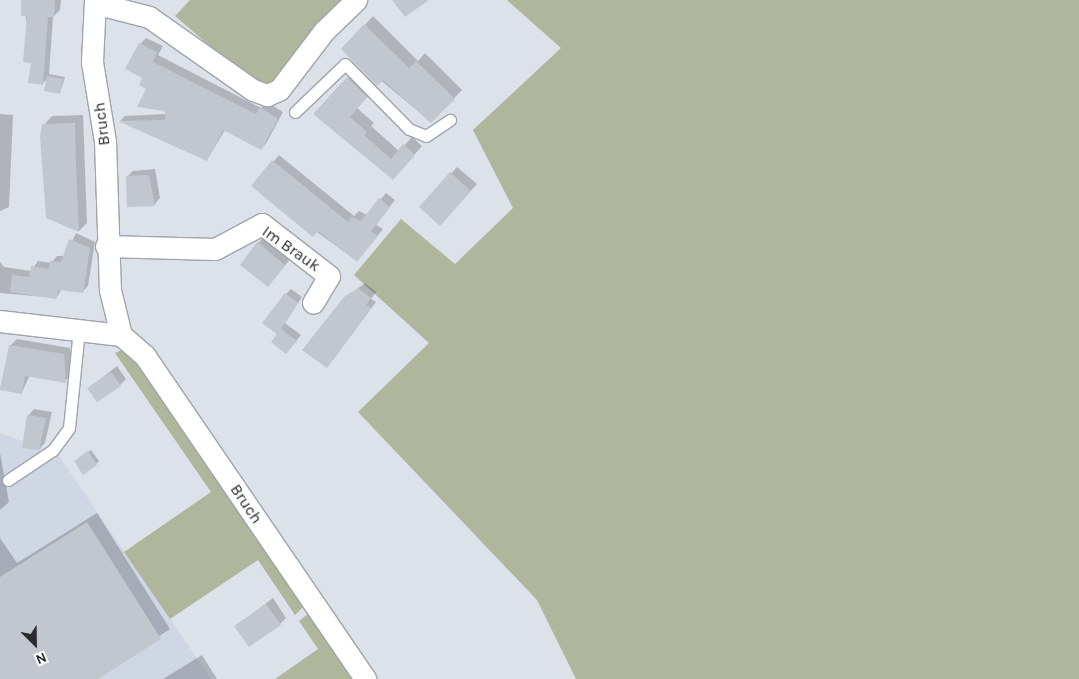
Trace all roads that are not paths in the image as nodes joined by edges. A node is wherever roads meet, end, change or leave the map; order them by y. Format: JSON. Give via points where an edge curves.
{"nodes":[{"id":1,"x":356,"y":0,"type":"edge"},
{"id":2,"x":95,"y":1,"type":"edge"},
{"id":3,"x":295,"y":112,"type":"dead end"},
{"id":4,"x":450,"y":120,"type":"dead end"},
{"id":5,"x":106,"y":246,"type":"junction"},
{"id":6,"x":313,"y":303,"type":"dead end"},
{"id":7,"x":0,"y":321,"type":"edge"},
{"id":8,"x":79,"y":330,"type":"junction"},
{"id":9,"x":121,"y":335,"type":"junction"},
{"id":10,"x":8,"y":480,"type":"dead end"},
{"id":11,"x":365,"y":679,"type":"edge"}],
"edges":[{"from":1,"to":2,"type":"street","name":"Bruch","via":[[324,31],[279,90],[267,95],[253,90],[149,18]]},
{"from":2,"to":5,"type":"street","name":"Bruch","via":[[92,62],[105,141]]},
{"from":3,"to":4,"type":"lane","via":[[345,64],[409,129],[426,136]]},
{"from":5,"to":6,"type":"street","name":"Im Brauk","via":[[215,249],[262,224],[329,276]]},
{"from":5,"to":9,"type":"street","name":"Bruch","via":[[110,290]]},
{"from":7,"to":8,"type":"street"},
{"from":8,"to":9,"type":"street"},
{"from":8,"to":10,"type":"lane","via":[[69,428],[53,450]]},
{"from":9,"to":11,"type":"street","name":"Bruch","via":[[145,356]]}]}
